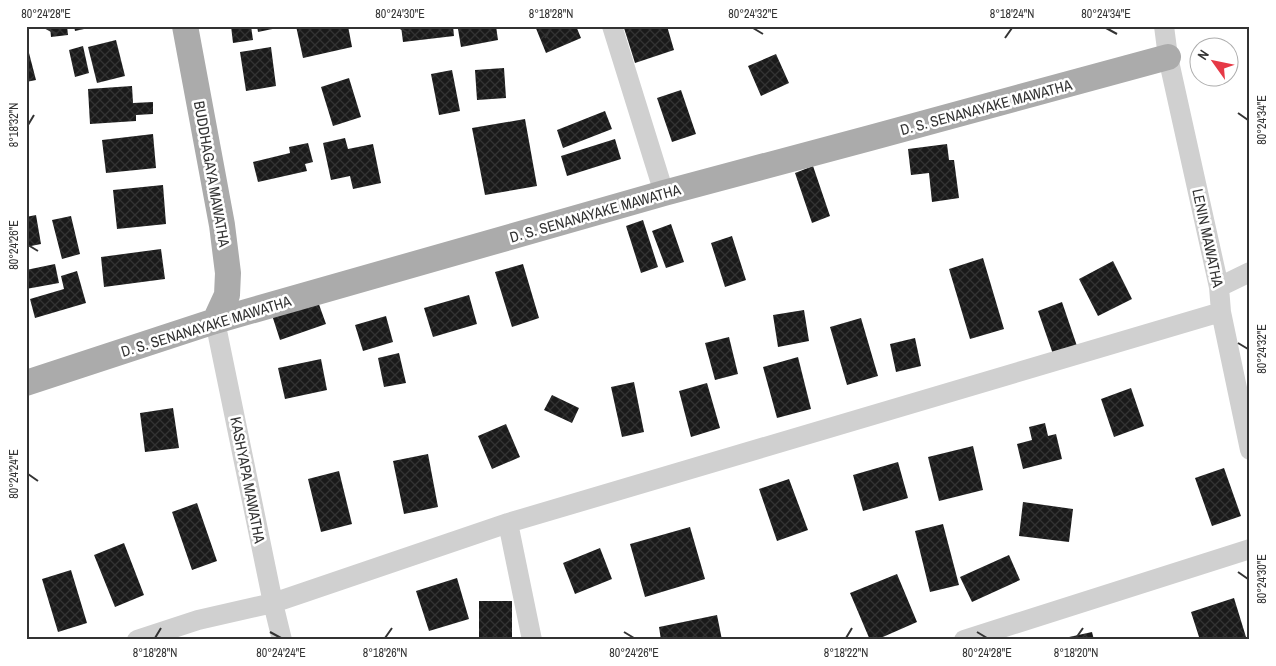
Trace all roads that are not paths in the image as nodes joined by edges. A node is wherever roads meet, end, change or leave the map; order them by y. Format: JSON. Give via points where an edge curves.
{"nodes":[{"id":1,"x":185,"y":26,"type":"edge"},
{"id":2,"x":612,"y":26,"type":"edge"},
{"id":3,"x":1164,"y":26,"type":"edge"},
{"id":4,"x":1168,"y":57,"type":"junction"},
{"id":5,"x":664,"y":193,"type":"junction"},
{"id":6,"x":1250,"y":272,"type":"edge"},
{"id":7,"x":1219,"y":287,"type":"junction"},
{"id":8,"x":1221,"y":312,"type":"junction"},
{"id":9,"x":215,"y":321,"type":"junction"},
{"id":10,"x":26,"y":383,"type":"edge"},
{"id":11,"x":1250,"y":450,"type":"edge"},
{"id":12,"x":508,"y":523,"type":"junction"},
{"id":13,"x":1250,"y":549,"type":"edge"},
{"id":14,"x":273,"y":603,"type":"junction"},
{"id":15,"x":137,"y":640,"type":"edge"},
{"id":16,"x":282,"y":640,"type":"edge"},
{"id":17,"x":532,"y":640,"type":"edge"},
{"id":18,"x":964,"y":640,"type":"edge"}],
"edges":[{"from":1,"to":9,"type":"main road","name":"BUDDHAGAYA MAWATHA","via":[[228,273],[227,295]]},
{"from":2,"to":5,"type":"street"},
{"from":3,"to":4,"type":"street","name":"LENIN MAWATHA"},
{"from":4,"to":5,"type":"main road","name":"D. S. SENANAYAKE MAWATHA"},
{"from":4,"to":7,"type":"street","name":"LENIN MAWATHA"},
{"from":5,"to":9,"type":"main road","name":"D. S. SENANAYAKE MAWATHA"},
{"from":6,"to":7,"type":"street"},
{"from":7,"to":8,"type":"street","name":"LENIN MAWATHA"},
{"from":8,"to":11,"type":"street","name":"LENIN MAWATHA"},
{"from":8,"to":12,"type":"street"},
{"from":9,"to":10,"type":"main road","name":"D. S. SENANAYAKE MAWATHA"},
{"from":9,"to":14,"type":"street","name":"KASHYAPA MAWATHA"},
{"from":12,"to":14,"type":"street"},
{"from":12,"to":17,"type":"street"},
{"from":13,"to":18,"type":"street"},
{"from":14,"to":15,"type":"street","via":[[198,620]]},
{"from":14,"to":16,"type":"street","name":"KASHYAPA MAWATHA"}]}
